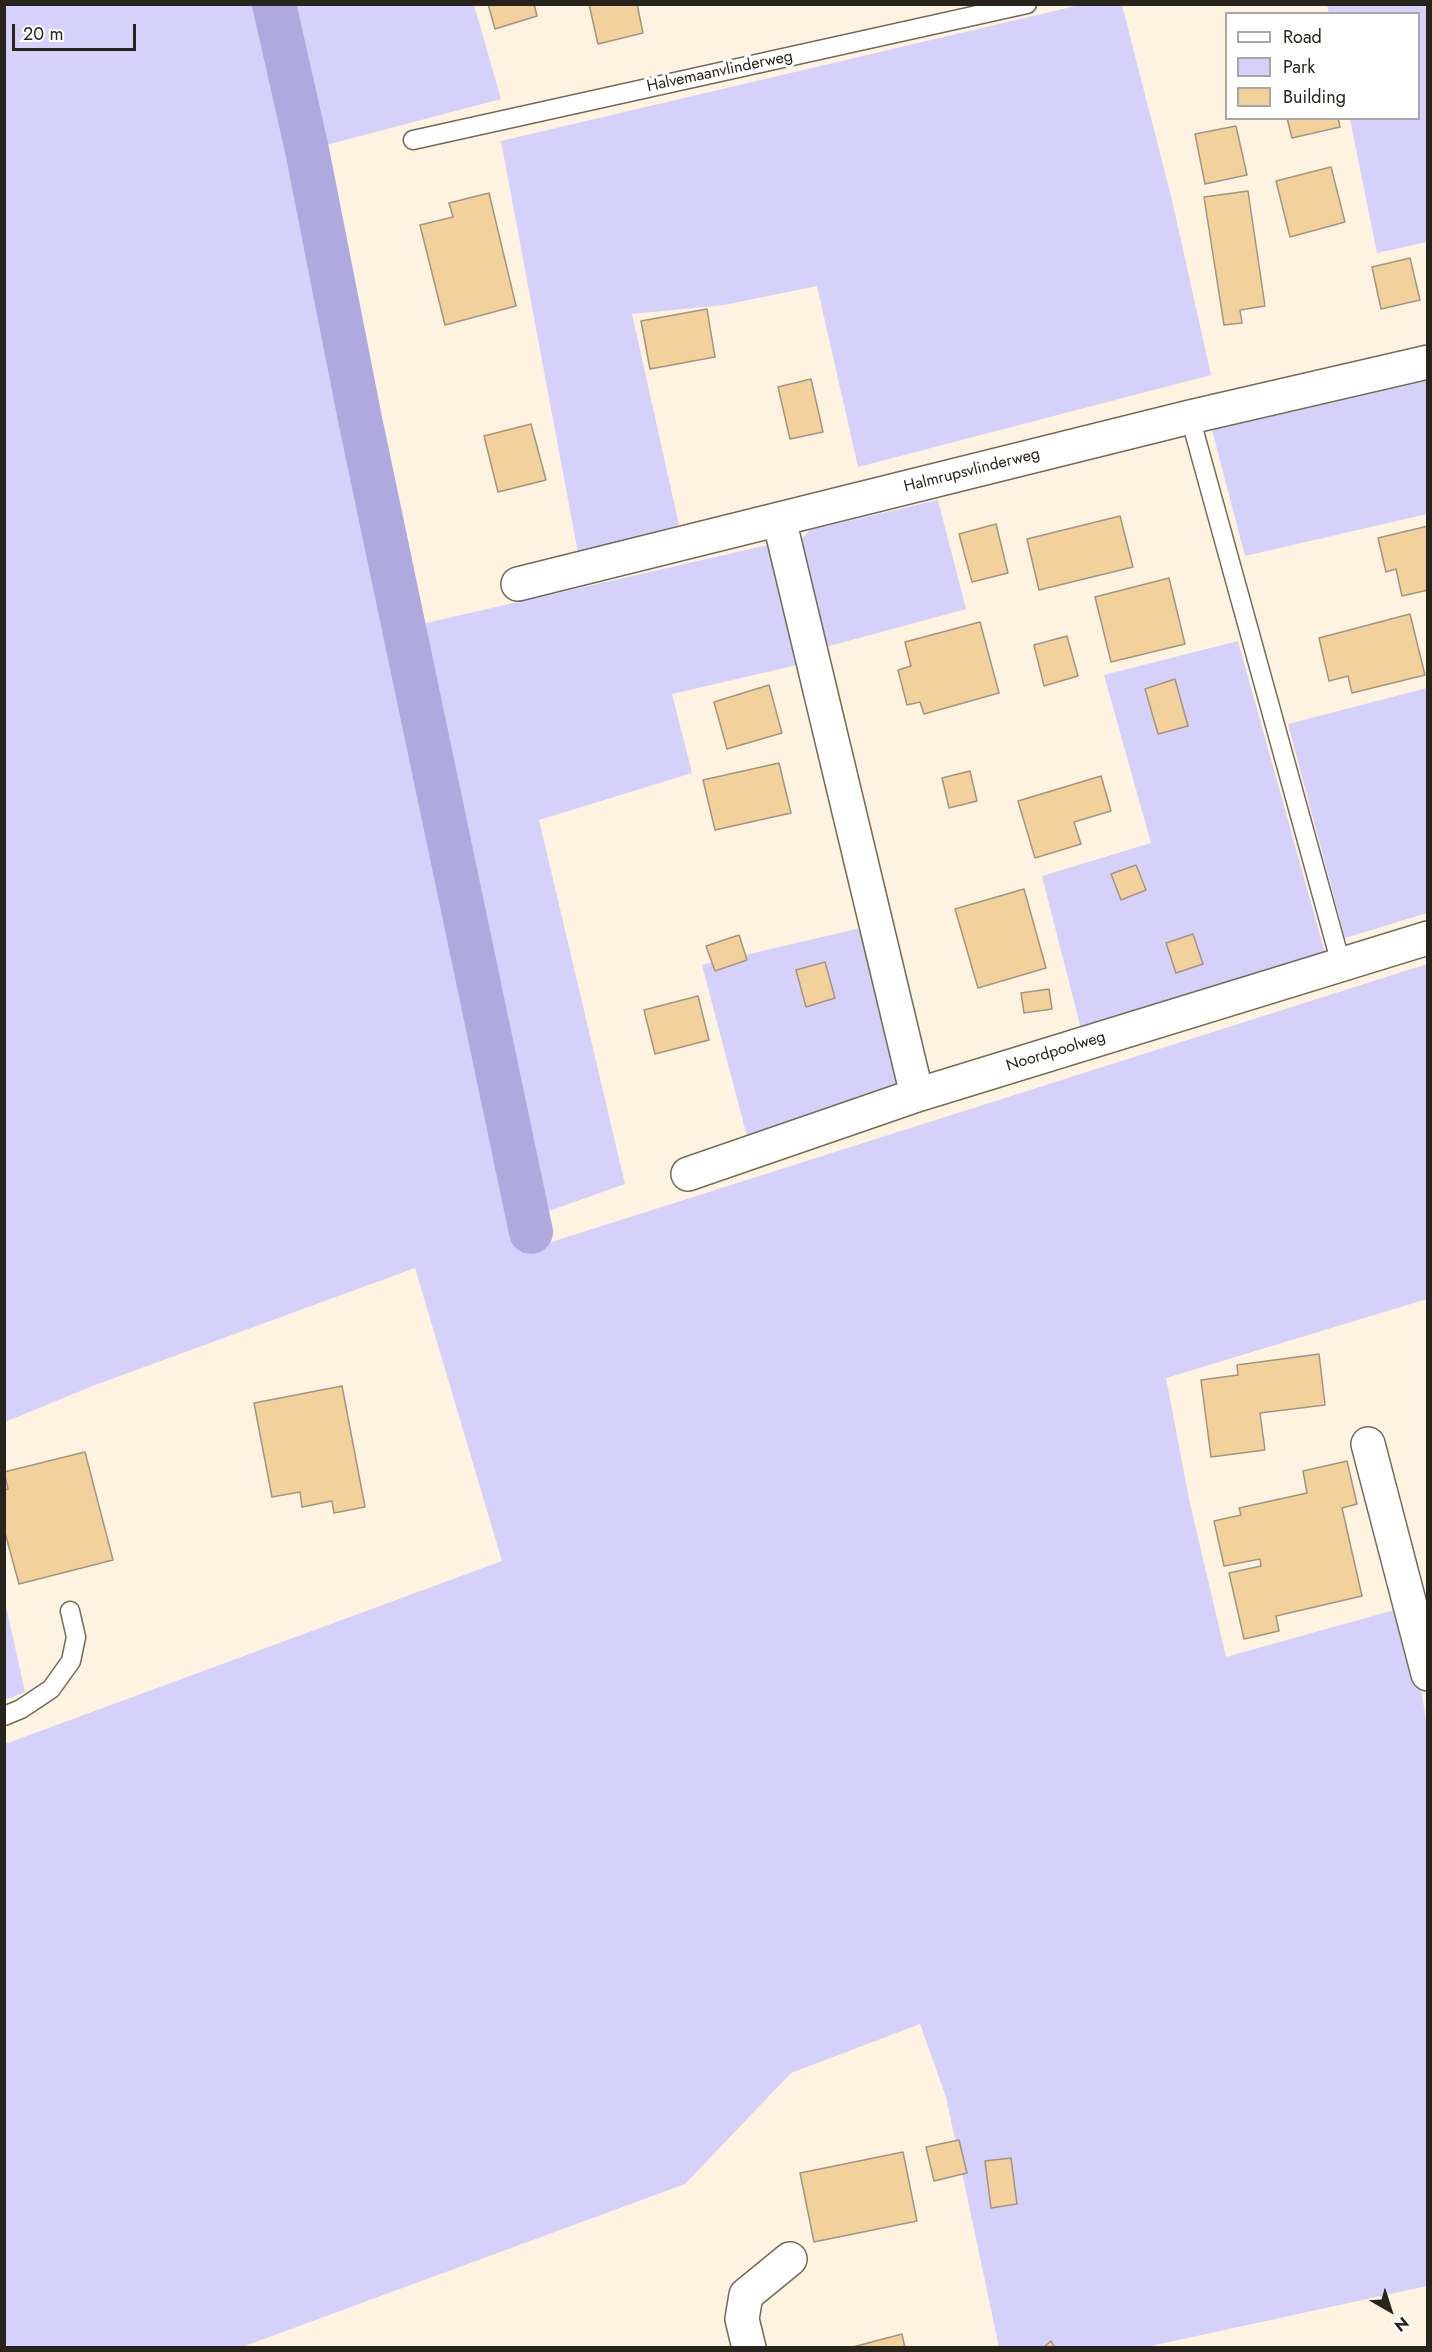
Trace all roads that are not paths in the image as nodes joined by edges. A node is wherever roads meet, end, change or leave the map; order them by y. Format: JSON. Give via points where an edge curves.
{"nodes":[{"id":1,"x":1027,"y":4,"type":"edge"},
{"id":2,"x":413,"y":140,"type":"dead end"},
{"id":3,"x":1428,"y":362,"type":"edge"},
{"id":4,"x":1190,"y":417,"type":"junction"},
{"id":5,"x":779,"y":519,"type":"junction"},
{"id":6,"x":518,"y":584,"type":"dead end"},
{"id":7,"x":1428,"y":938,"type":"edge"},
{"id":8,"x":1341,"y":964,"type":"junction"},
{"id":9,"x":916,"y":1095,"type":"junction"},
{"id":10,"x":688,"y":1174,"type":"dead end"},
{"id":11,"x":1368,"y":1444,"type":"dead end"},
{"id":12,"x":70,"y":1611,"type":"dead end"},
{"id":13,"x":1428,"y":1674,"type":"edge"},
{"id":14,"x":4,"y":1716,"type":"edge"},
{"id":15,"x":790,"y":2259,"type":"dead end"},
{"id":16,"x":749,"y":2348,"type":"edge"}],
"edges":[{"from":1,"to":2,"type":"lane","name":"Halvemaanvlinderweg"},
{"from":3,"to":4,"type":"street","name":"Halmrupsvlinderweg"},
{"from":4,"to":5,"type":"street","name":"Halmrupsvlinderweg"},
{"from":4,"to":8,"type":"lane"},
{"from":5,"to":6,"type":"street","name":"Halmrupsvlinderweg"},
{"from":5,"to":9,"type":"street"},
{"from":7,"to":8,"type":"street","name":"Noordpoolweg"},
{"from":8,"to":9,"type":"street","name":"Noordpoolweg"},
{"from":9,"to":10,"type":"street","name":"Noordpoolweg"},
{"from":11,"to":13,"type":"street"},
{"from":12,"to":14,"type":"lane","via":[[76,1637],[71,1661],[51,1689]]},
{"from":15,"to":16,"type":"street","via":[[746,2295],[742,2319]]}]}
